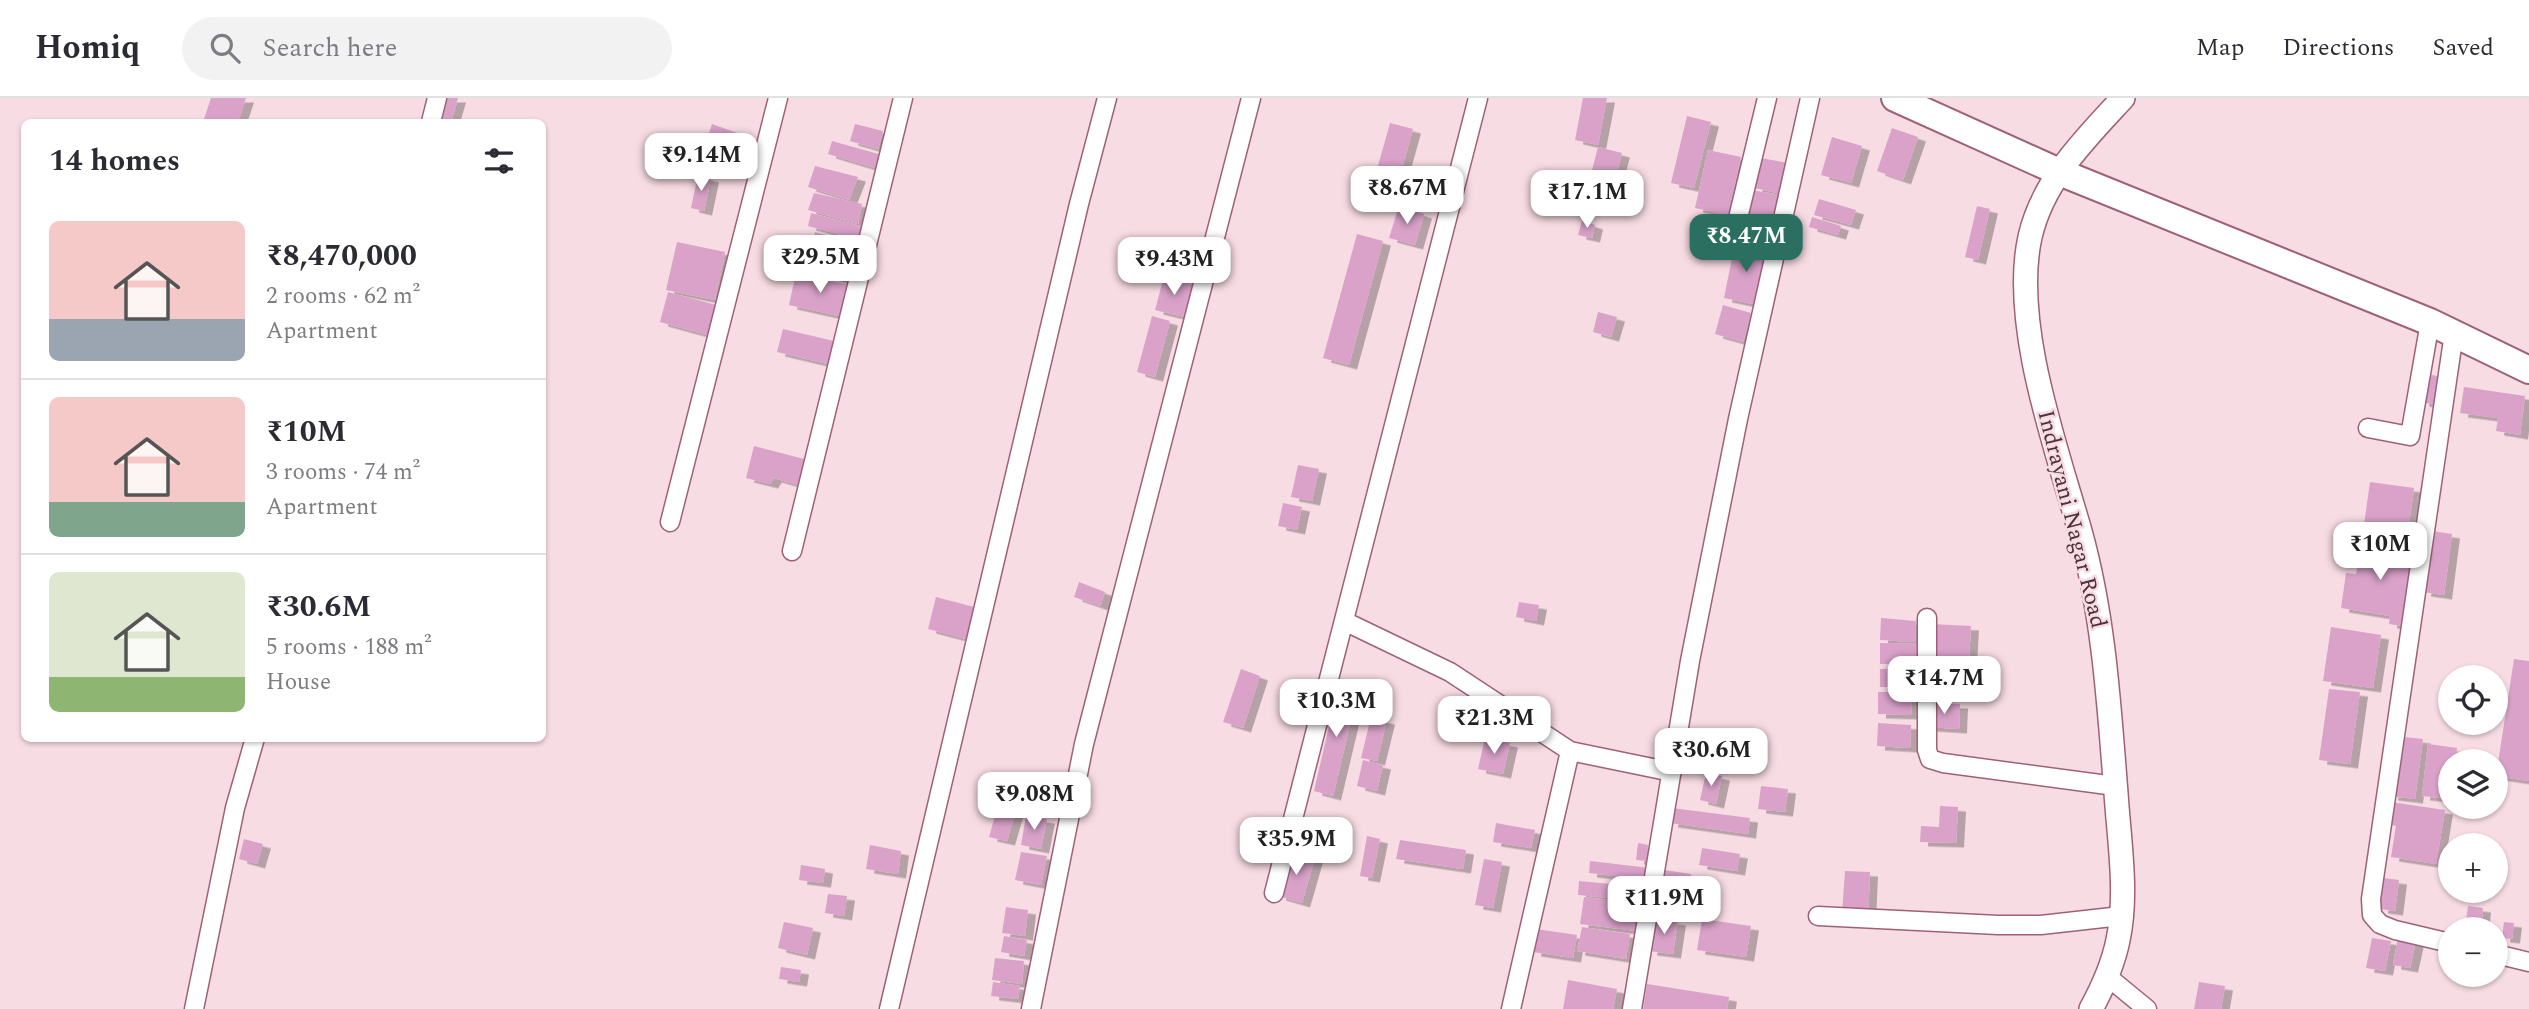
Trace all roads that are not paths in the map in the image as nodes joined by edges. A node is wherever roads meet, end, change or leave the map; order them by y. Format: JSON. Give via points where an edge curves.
{"nodes":[{"id":1,"x":437,"y":98,"type":"edge"},
{"id":2,"x":778,"y":98,"type":"edge"},
{"id":3,"x":903,"y":98,"type":"edge"},
{"id":4,"x":1107,"y":98,"type":"edge"},
{"id":5,"x":1251,"y":98,"type":"edge"},
{"id":6,"x":1478,"y":98,"type":"edge"},
{"id":7,"x":1767,"y":98,"type":"edge"},
{"id":8,"x":1810,"y":98,"type":"edge"},
{"id":9,"x":1895,"y":98,"type":"edge"},
{"id":10,"x":2123,"y":98,"type":"edge"},
{"id":11,"x":1921,"y":103,"type":"edge"},
{"id":12,"x":431,"y":119,"type":"edge"},
{"id":13,"x":2057,"y":171,"type":"junction"},
{"id":14,"x":1739,"y":214,"type":"dead end"},
{"id":15,"x":2430,"y":322,"type":"junction"},
{"id":16,"x":2454,"y":333,"type":"junction"},
{"id":17,"x":2529,"y":370,"type":"edge"},
{"id":18,"x":2368,"y":428,"type":"dead end"},
{"id":19,"x":670,"y":522,"type":"dead end"},
{"id":20,"x":792,"y":551,"type":"dead end"},
{"id":21,"x":1927,"y":618,"type":"dead end"},
{"id":22,"x":1344,"y":621,"type":"junction"},
{"id":23,"x":254,"y":742,"type":"edge"},
{"id":24,"x":1570,"y":751,"type":"junction"},
{"id":25,"x":1672,"y":772,"type":"junction"},
{"id":26,"x":2115,"y":786,"type":"junction"},
{"id":27,"x":1274,"y":893,"type":"dead end"},
{"id":28,"x":1818,"y":916,"type":"dead end"},
{"id":29,"x":2121,"y":916,"type":"junction"},
{"id":30,"x":2438,"y":940,"type":"edge"},
{"id":31,"x":2508,"y":957,"type":"edge"},
{"id":32,"x":2529,"y":962,"type":"edge"},
{"id":33,"x":2108,"y":977,"type":"junction"},
{"id":34,"x":194,"y":1009,"type":"edge"},
{"id":35,"x":889,"y":1009,"type":"edge"},
{"id":36,"x":1031,"y":1009,"type":"edge"},
{"id":37,"x":1511,"y":1009,"type":"edge"},
{"id":38,"x":1632,"y":1009,"type":"edge"},
{"id":39,"x":2091,"y":1009,"type":"edge"},
{"id":40,"x":2147,"y":1009,"type":"edge"}],
"edges":[{"from":1,"to":12,"type":"street"},
{"from":2,"to":19,"type":"street"},
{"from":3,"to":20,"type":"street"},
{"from":4,"to":35,"type":"street"},
{"from":5,"to":36,"type":"street","via":[[1084,744]]},
{"from":6,"to":22,"type":"street"},
{"from":7,"to":14,"type":"street"},
{"from":8,"to":25,"type":"street","via":[[1738,419]]},
{"from":9,"to":11,"type":"main road"},
{"from":10,"to":13,"type":"street","name":"Indrayani Nagar Road"},
{"from":11,"to":13,"type":"main road"},
{"from":13,"to":15,"type":"main road"},
{"from":13,"to":26,"type":"street","name":"Indrayani Nagar Road","via":[[2030,237],[2027,300],[2053,442],[2096,603],[2106,663]]},
{"from":15,"to":16,"type":"main road"},
{"from":15,"to":18,"type":"street","via":[[2410,436]]},
{"from":16,"to":17,"type":"main road"},
{"from":16,"to":30,"type":"street","via":[[2371,899],[2372,915],[2380,924]]},
{"from":21,"to":26,"type":"street","via":[[1930,759]]},
{"from":22,"to":24,"type":"street","via":[[1450,672]]},
{"from":22,"to":27,"type":"street"},
{"from":23,"to":34,"type":"street","via":[[235,808]]},
{"from":24,"to":25,"type":"street"},
{"from":24,"to":37,"type":"street"},
{"from":25,"to":38,"type":"street"},
{"from":26,"to":29,"type":"street","name":"Indrayani Nagar Road"},
{"from":28,"to":29,"type":"street","via":[[1998,925]]},
{"from":29,"to":33,"type":"street","name":"Indrayani Nagar Road"},
{"from":31,"to":32,"type":"street"},
{"from":33,"to":39,"type":"street","name":"Indrayani Nagar Road"},
{"from":33,"to":40,"type":"street"}]}
